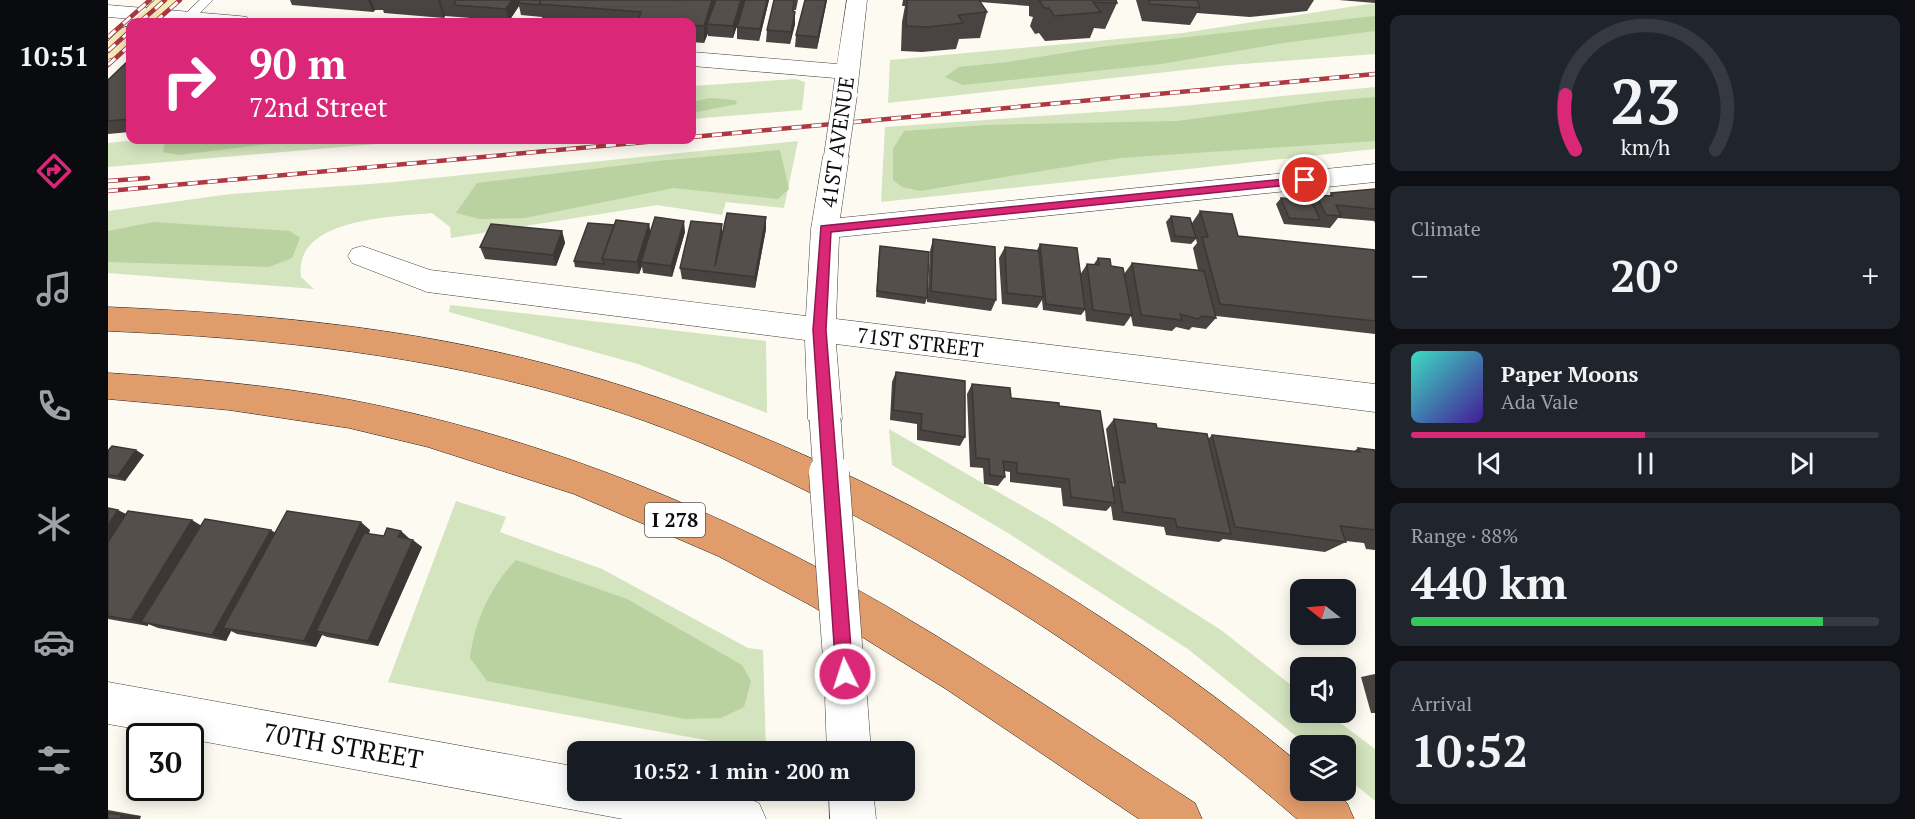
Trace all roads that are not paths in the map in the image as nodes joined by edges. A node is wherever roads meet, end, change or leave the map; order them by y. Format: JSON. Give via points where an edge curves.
{"nodes":[{"id":1,"x":167,"y":0,"type":"edge"},
{"id":2,"x":207,"y":0,"type":"edge"},
{"id":3,"x":857,"y":0,"type":"edge"},
{"id":4,"x":108,"y":11,"type":"edge"},
{"id":5,"x":141,"y":18,"type":"edge"},
{"id":6,"x":147,"y":18,"type":"edge"},
{"id":7,"x":188,"y":18,"type":"edge"},
{"id":8,"x":126,"y":36,"type":"edge"},
{"id":9,"x":108,"y":52,"type":"edge"},
{"id":10,"x":696,"y":60,"type":"edge"},
{"id":11,"x":847,"y":83,"type":"junction"},
{"id":12,"x":1375,"y":173,"type":"edge"},
{"id":13,"x":825,"y":229,"type":"junction"},
{"id":14,"x":362,"y":256,"type":"dead end"},
{"id":15,"x":108,"y":319,"type":"edge"},
{"id":16,"x":820,"y":330,"type":"junction"},
{"id":17,"x":108,"y":386,"type":"edge"},
{"id":18,"x":1375,"y":398,"type":"edge"},
{"id":19,"x":108,"y":703,"type":"edge"},
{"id":20,"x":848,"y":741,"type":"edge"},
{"id":21,"x":567,"y":787,"type":"edge"},
{"id":22,"x":646,"y":801,"type":"edge"},
{"id":23,"x":852,"y":801,"type":"edge"},
{"id":24,"x":743,"y":819,"type":"edge"},
{"id":25,"x":853,"y":819,"type":"edge"},
{"id":26,"x":1179,"y":819,"type":"edge"},
{"id":27,"x":1331,"y":819,"type":"edge"}],
"edges":[{"from":1,"to":6,"type":"main road"},
{"from":2,"to":7,"type":"lane"},
{"from":3,"to":11,"type":"street","name":"41ST AVENUE"},
{"from":4,"to":5,"type":"street"},
{"from":8,"to":9,"type":"main road"},
{"from":10,"to":11,"type":"street"},
{"from":11,"to":13,"type":"street","name":"41ST AVENUE","bridge":true},
{"from":12,"to":13,"type":"street"},
{"from":13,"to":16,"type":"street","name":"41ST AVENUE"},
{"from":14,"to":16,"type":"street","name":"71ST STREET","via":[[427,281]]},
{"from":15,"to":27,"type":"highway","via":[[268,329],[453,356],[590,389],[725,435],[891,516],[1074,622],[1242,744]]},
{"from":16,"to":18,"type":"street","name":"71ST STREET"},
{"from":16,"to":20,"type":"street","name":"41ST AVENUE","bridge":true},
{"from":17,"to":26,"type":"highway","number":"I 278","via":[[236,396],[356,416],[571,477],[732,545],[826,593]]},
{"from":19,"to":21,"type":"street","name":"70TH STREET"},
{"from":22,"to":24,"type":"street"},
{"from":23,"to":25,"type":"street"}]}
